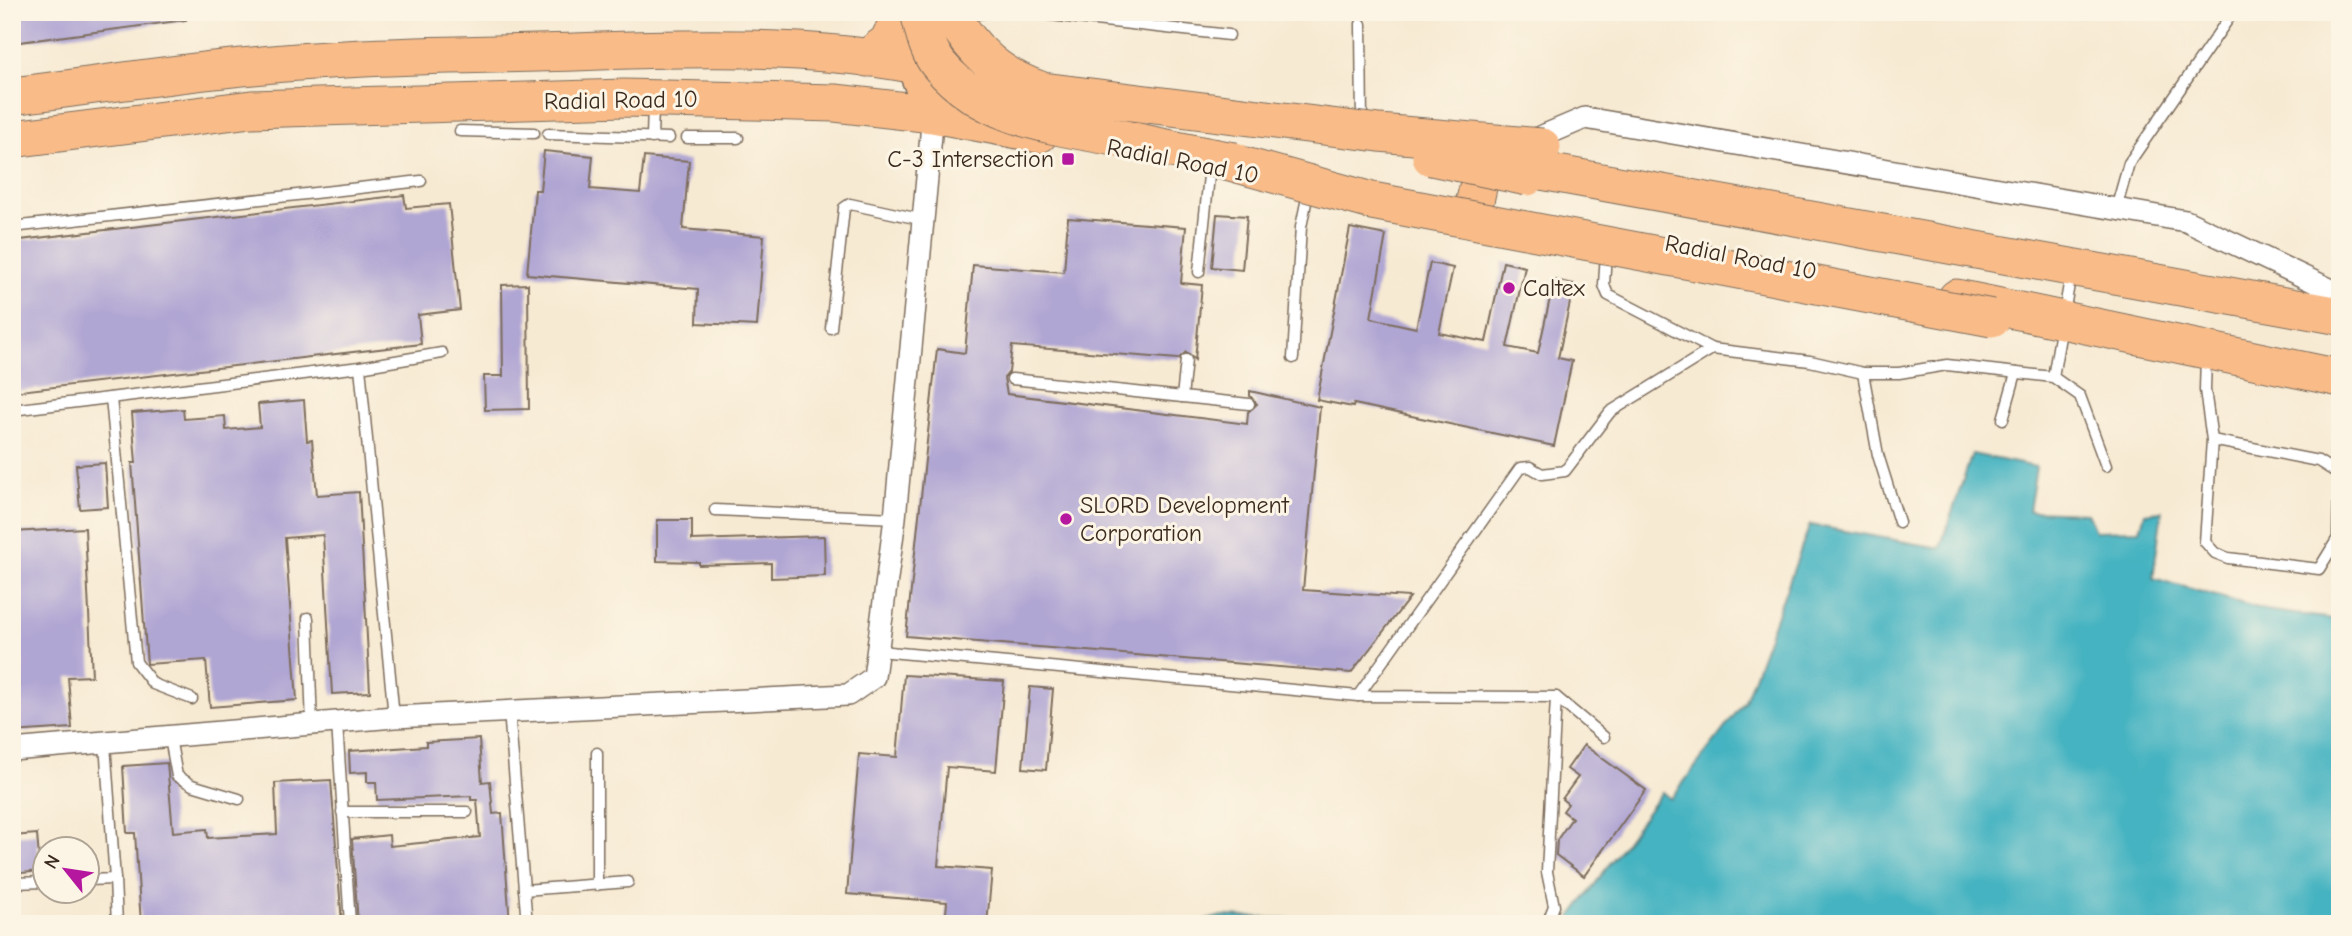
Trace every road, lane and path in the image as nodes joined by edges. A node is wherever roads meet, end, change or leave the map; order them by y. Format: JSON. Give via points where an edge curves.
{"nodes":[{"id":1,"x":988,"y":12,"type":"edge"},
{"id":2,"x":1024,"y":12,"type":"edge"},
{"id":3,"x":2233,"y":12,"type":"edge"},
{"id":4,"x":902,"y":13,"type":"edge"},
{"id":5,"x":941,"y":15,"type":"edge"},
{"id":6,"x":1361,"y":24,"type":"dead end"},
{"id":7,"x":1229,"y":34,"type":"dead end"},
{"id":8,"x":867,"y":58,"type":"junction"},
{"id":9,"x":912,"y":63,"type":"junction"},
{"id":10,"x":950,"y":72,"type":"junction"},
{"id":11,"x":1017,"y":91,"type":"junction"},
{"id":12,"x":12,"y":96,"type":"edge"},
{"id":13,"x":653,"y":99,"type":"junction"},
{"id":14,"x":933,"y":114,"type":"junction"},
{"id":15,"x":1221,"y":114,"type":"junction"},
{"id":16,"x":460,"y":131,"type":"dead end"},
{"id":17,"x":534,"y":133,"type":"dead end"},
{"id":18,"x":548,"y":134,"type":"dead end"},
{"id":19,"x":652,"y":138,"type":"junction"},
{"id":20,"x":669,"y":138,"type":"dead end"},
{"id":21,"x":687,"y":138,"type":"dead end"},
{"id":22,"x":738,"y":138,"type":"dead end"},
{"id":23,"x":12,"y":139,"type":"edge"},
{"id":24,"x":1362,"y":143,"type":"junction"},
{"id":25,"x":1484,"y":160,"type":"junction"},
{"id":26,"x":1211,"y":162,"type":"junction"},
{"id":27,"x":421,"y":181,"type":"dead end"},
{"id":28,"x":1310,"y":186,"type":"junction"},
{"id":29,"x":2116,"y":209,"type":"junction"},
{"id":30,"x":1473,"y":210,"type":"junction"},
{"id":31,"x":924,"y":220,"type":"junction"},
{"id":32,"x":12,"y":227,"type":"edge"},
{"id":33,"x":1607,"y":232,"type":"junction"},
{"id":34,"x":2073,"y":255,"type":"junction"},
{"id":35,"x":1199,"y":272,"type":"dead end"},
{"id":36,"x":2340,"y":294,"type":"edge"},
{"id":37,"x":2340,"y":305,"type":"edge"},
{"id":38,"x":2340,"y":316,"type":"edge"},
{"id":39,"x":2063,"y":320,"type":"junction"},
{"id":40,"x":831,"y":328,"type":"dead end"},
{"id":41,"x":1712,"y":349,"type":"junction"},
{"id":42,"x":2206,"y":350,"type":"junction"},
{"id":43,"x":442,"y":353,"type":"dead end"},
{"id":44,"x":1293,"y":358,"type":"dead end"},
{"id":45,"x":1186,"y":360,"type":"dead end"},
{"id":46,"x":360,"y":366,"type":"junction"},
{"id":47,"x":1863,"y":373,"type":"junction"},
{"id":48,"x":2016,"y":373,"type":"junction"},
{"id":49,"x":2053,"y":377,"type":"junction"},
{"id":50,"x":2340,"y":378,"type":"edge"},
{"id":51,"x":1012,"y":379,"type":"dead end"},
{"id":52,"x":1182,"y":397,"type":"junction"},
{"id":53,"x":111,"y":398,"type":"junction"},
{"id":54,"x":1249,"y":404,"type":"dead end"},
{"id":55,"x":12,"y":410,"type":"edge"},
{"id":56,"x":2003,"y":419,"type":"dead end"},
{"id":57,"x":2212,"y":440,"type":"junction"},
{"id":58,"x":2106,"y":466,"type":"dead end"},
{"id":59,"x":715,"y":510,"type":"dead end"},
{"id":60,"x":895,"y":518,"type":"junction"},
{"id":61,"x":1899,"y":522,"type":"dead end"},
{"id":62,"x":308,"y":618,"type":"dead end"},
{"id":63,"x":879,"y":650,"type":"junction"},
{"id":64,"x":1358,"y":695,"type":"junction"},
{"id":65,"x":1556,"y":697,"type":"junction"},
{"id":66,"x":192,"y":699,"type":"dead end"},
{"id":67,"x":509,"y":711,"type":"junction"},
{"id":68,"x":394,"y":717,"type":"junction"},
{"id":69,"x":337,"y":723,"type":"junction"},
{"id":70,"x":312,"y":725,"type":"junction"},
{"id":71,"x":1604,"y":737,"type":"dead end"},
{"id":72,"x":170,"y":738,"type":"junction"},
{"id":73,"x":105,"y":744,"type":"junction"},
{"id":74,"x":12,"y":750,"type":"edge"},
{"id":75,"x":597,"y":753,"type":"dead end"},
{"id":76,"x":239,"y":799,"type":"dead end"},
{"id":77,"x":342,"y":812,"type":"junction"},
{"id":78,"x":467,"y":812,"type":"dead end"},
{"id":79,"x":102,"y":879,"type":"edge"},
{"id":80,"x":115,"y":879,"type":"junction"},
{"id":81,"x":32,"y":882,"type":"edge"},
{"id":82,"x":628,"y":882,"type":"dead end"},
{"id":83,"x":12,"y":883,"type":"edge"},
{"id":84,"x":597,"y":885,"type":"junction"},
{"id":85,"x":524,"y":890,"type":"junction"},
{"id":86,"x":117,"y":924,"type":"edge"},
{"id":87,"x":350,"y":924,"type":"edge"},
{"id":88,"x":527,"y":924,"type":"edge"},
{"id":89,"x":1547,"y":924,"type":"edge"}],
"edges":[{"from":1,"to":5,"type":"lane"},
{"from":2,"to":7,"type":"lane"},
{"from":3,"to":29,"type":"lane","via":[[2129,163]]},
{"from":4,"to":8,"type":"highway","via":[[888,42]]},
{"from":4,"to":9,"type":"main road"},
{"from":5,"to":10,"type":"main road"},
{"from":5,"to":11,"type":"highway","via":[[965,50]]},
{"from":5,"to":15,"type":"highway","bridge":true,"via":[[980,56],[1024,85]]},
{"from":5,"to":26,"type":"highway","bridge":true,"via":[[927,44],[959,84],[993,106],[1027,119]]},
{"from":6,"to":24,"type":"lane"},
{"from":8,"to":9,"type":"highway","name":"Radial Road 10"},
{"from":8,"to":12,"type":"highway","name":"Radial Road 10","via":[[728,50],[419,55],[253,66]]},
{"from":9,"to":10,"type":"highway","name":"Radial Road 10"},
{"from":9,"to":14,"type":"main road"},
{"from":10,"to":11,"type":"highway","name":"Radial Road 10"},
{"from":10,"to":14,"type":"main road"},
{"from":11,"to":24,"type":"highway","name":"Radial Road 10"},
{"from":13,"to":14,"type":"highway","name":"Radial Road 10","via":[[835,103]]},
{"from":13,"to":19,"type":"lane"},
{"from":13,"to":23,"type":"highway","name":"Radial Road 10","via":[[251,109]]},
{"from":14,"to":26,"type":"highway","name":"Radial Road 10"},
{"from":14,"to":31,"type":"street"},
{"from":15,"to":26,"type":"highway","bridge":true,"via":[[1524,192]]},
{"from":15,"to":34,"type":"highway","bridge":true,"via":[[1542,147]]},
{"from":16,"to":17,"type":"lane"},
{"from":18,"to":19,"type":"lane"},
{"from":19,"to":20,"type":"lane"},
{"from":21,"to":22,"type":"lane"},
{"from":24,"to":25,"type":"highway","name":"Radial Road 10"},
{"from":25,"to":29,"type":"street","via":[[1585,118]]},
{"from":25,"to":30,"type":"highway"},
{"from":25,"to":34,"type":"highway","name":"Radial Road 10"},
{"from":26,"to":28,"type":"highway","name":"Radial Road 10"},
{"from":26,"to":35,"type":"lane"},
{"from":26,"to":39,"type":"highway","bridge":true,"via":[[1372,201],[1992,318]]},
{"from":27,"to":32,"type":"lane"},
{"from":28,"to":30,"type":"highway","name":"Radial Road 10"},
{"from":28,"to":44,"type":"lane","via":[[1301,227]]},
{"from":29,"to":36,"type":"street","via":[[2197,223]]},
{"from":30,"to":33,"type":"highway","name":"Radial Road 10"},
{"from":31,"to":40,"type":"lane","via":[[850,204],[844,208]]},
{"from":31,"to":60,"type":"street"},
{"from":33,"to":39,"type":"highway","name":"Radial Road 10"},
{"from":33,"to":41,"type":"lane","via":[[1604,285],[1608,295]]},
{"from":34,"to":37,"type":"highway","via":[[2272,282]]},
{"from":34,"to":38,"type":"highway","name":"Radial Road 10"},
{"from":34,"to":39,"type":"lane"},
{"from":39,"to":42,"type":"highway","name":"Radial Road 10"},
{"from":39,"to":49,"type":"lane"},
{"from":41,"to":47,"type":"lane","via":[[1810,361]]},
{"from":41,"to":64,"type":"lane","via":[[1616,407],[1565,471],[1542,474],[1530,467],[1520,468]]},
{"from":42,"to":50,"type":"highway","name":"Radial Road 10"},
{"from":42,"to":57,"type":"lane","via":[[2205,390]]},
{"from":43,"to":46,"type":"lane"},
{"from":45,"to":52,"type":"lane"},
{"from":46,"to":53,"type":"lane"},
{"from":46,"to":68,"type":"lane"},
{"from":47,"to":48,"type":"lane","via":[[1947,365]]},
{"from":47,"to":61,"type":"lane","via":[[1878,455]]},
{"from":48,"to":49,"type":"lane"},
{"from":48,"to":56,"type":"lane"},
{"from":49,"to":58,"type":"lane","via":[[2080,396]]},
{"from":51,"to":52,"type":"lane"},
{"from":52,"to":54,"type":"lane"},
{"from":53,"to":55,"type":"lane"},
{"from":53,"to":66,"type":"lane","via":[[136,663],[153,684]]},
{"from":57,"to":57,"type":"lane","via":[[2204,542],[2214,553],[2228,558],[2319,569],[2338,538],[2339,474],[2318,461]]},
{"from":59,"to":60,"type":"lane"},
{"from":60,"to":63,"type":"street"},
{"from":62,"to":70,"type":"lane"},
{"from":63,"to":64,"type":"lane"},
{"from":63,"to":67,"type":"street","via":[[874,677],[848,695]]},
{"from":64,"to":65,"type":"lane"},
{"from":65,"to":71,"type":"lane"},
{"from":65,"to":89,"type":"lane","via":[[1547,872],[1554,906]]},
{"from":67,"to":68,"type":"street"},
{"from":67,"to":85,"type":"lane"},
{"from":68,"to":69,"type":"street"},
{"from":69,"to":70,"type":"street"},
{"from":69,"to":77,"type":"lane"},
{"from":70,"to":72,"type":"street"},
{"from":72,"to":73,"type":"street"},
{"from":72,"to":76,"type":"lane","via":[[177,776]]},
{"from":73,"to":74,"type":"street"},
{"from":73,"to":80,"type":"lane"},
{"from":75,"to":84,"type":"lane"},
{"from":77,"to":78,"type":"lane"},
{"from":77,"to":87,"type":"lane"},
{"from":79,"to":80,"type":"lane"},
{"from":80,"to":86,"type":"lane"},
{"from":81,"to":83,"type":"lane"},
{"from":82,"to":84,"type":"lane"},
{"from":84,"to":85,"type":"lane"},
{"from":85,"to":88,"type":"lane"}]}
